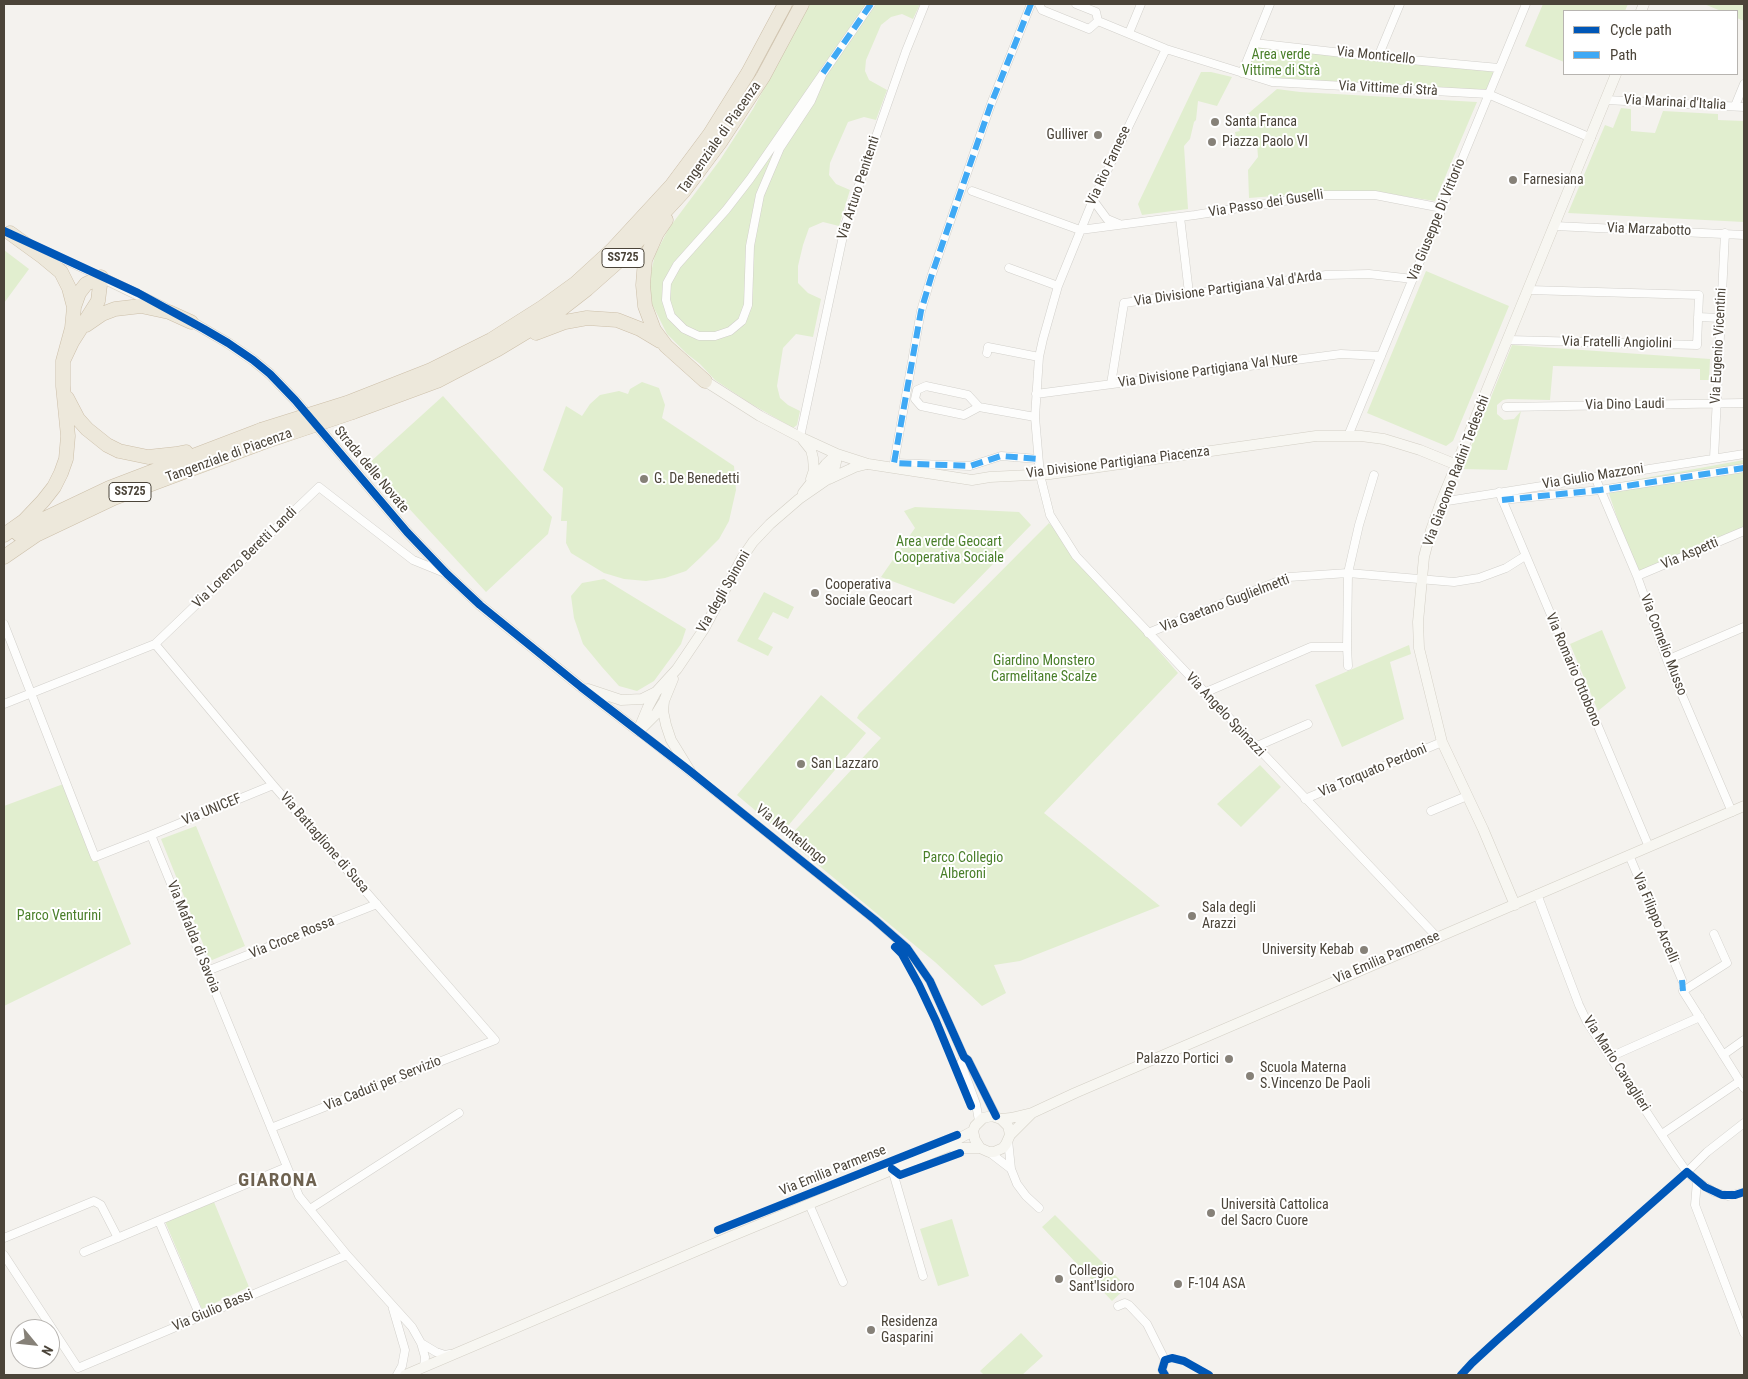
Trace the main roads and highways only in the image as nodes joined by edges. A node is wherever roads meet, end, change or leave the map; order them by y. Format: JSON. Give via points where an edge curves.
{"nodes":[{"id":1,"x":785,"y":4,"type":"edge"},
{"id":2,"x":802,"y":4,"type":"edge"},
{"id":3,"x":1616,"y":75,"type":"edge"},
{"id":4,"x":684,"y":192,"type":"junction"},
{"id":5,"x":7,"y":232,"type":"edge"},
{"id":6,"x":101,"y":276,"type":"junction"},
{"id":7,"x":74,"y":307,"type":"junction"},
{"id":8,"x":191,"y":322,"type":"junction"},
{"id":9,"x":81,"y":328,"type":"junction"},
{"id":10,"x":666,"y":346,"type":"junction"},
{"id":11,"x":498,"y":349,"type":"junction"},
{"id":12,"x":63,"y":360,"type":"junction"},
{"id":13,"x":705,"y":381,"type":"joint"},
{"id":14,"x":63,"y":386,"type":"junction"},
{"id":15,"x":350,"y":407,"type":"junction"},
{"id":16,"x":262,"y":436,"type":"junction"},
{"id":17,"x":800,"y":437,"type":"junction"},
{"id":18,"x":837,"y":454,"type":"junction"},
{"id":19,"x":868,"y":464,"type":"junction"},
{"id":20,"x":1457,"y":465,"type":"junction"},
{"id":21,"x":825,"y":481,"type":"junction"},
{"id":22,"x":810,"y":483,"type":"junction"},
{"id":23,"x":799,"y":499,"type":"junction"},
{"id":24,"x":4,"y":535,"type":"edge"},
{"id":25,"x":4,"y":543,"type":"edge"},
{"id":26,"x":4,"y":557,"type":"edge"},
{"id":27,"x":678,"y":669,"type":"junction"},
{"id":28,"x":581,"y":688,"type":"junction"},
{"id":29,"x":656,"y":692,"type":"junction"},
{"id":30,"x":664,"y":701,"type":"junction"},
{"id":31,"x":638,"y":731,"type":"junction"},
{"id":32,"x":690,"y":771,"type":"road end"},
{"id":33,"x":1744,"y":806,"type":"edge"},
{"id":34,"x":1515,"y":904,"type":"junction"},
{"id":35,"x":1032,"y":1113,"type":"junction"},
{"id":36,"x":999,"y":1118,"type":"junction"},
{"id":37,"x":973,"y":1131,"type":"junction"},
{"id":38,"x":1009,"y":1137,"type":"junction"},
{"id":39,"x":950,"y":1146,"type":"junction"},
{"id":40,"x":984,"y":1150,"type":"junction"},
{"id":41,"x":405,"y":1375,"type":"edge"}],
"edges":[{"from":1,"to":15,"type":"highway","name":"Tangenziale di Piacenza","number":"SS725","via":[[710,134],[672,185],[612,250],[543,307],[491,340]]},
{"from":2,"to":4,"type":"highway","name":"Tangenziale di Piacenza","number":"SS725","via":[[763,77]]},
{"from":3,"to":20,"type":"main road","name":"Via Giacomo Radini Tedeschi"},
{"from":4,"to":10,"type":"highway","via":[[657,233],[645,260],[645,306],[654,330]]},
{"from":4,"to":11,"type":"highway","name":"Tangenziale di Piacenza","number":"SS725","via":[[622,258],[587,289],[551,317]]},
{"from":5,"to":7,"type":"highway","via":[[61,272]]},
{"from":6,"to":7,"type":"highway","via":[[86,284]]},
{"from":6,"to":8,"type":"main road","name":"Strada delle Novate"},
{"from":6,"to":9,"type":"highway","via":[[98,301]]},
{"from":7,"to":12,"type":"highway"},
{"from":8,"to":9,"type":"highway","via":[[169,312],[141,306],[115,308]]},
{"from":8,"to":28,"type":"main road","name":"Strada delle Novate","via":[[228,342],[270,374],[447,574]]},
{"from":9,"to":12,"type":"highway"},
{"from":10,"to":11,"type":"highway","via":[[640,328],[617,320],[587,318],[565,322]]},
{"from":10,"to":13,"type":"highway"},
{"from":11,"to":15,"type":"highway","name":"Tangenziale di Piacenza","number":"SS725","via":[[437,381]]},
{"from":12,"to":14,"type":"highway"},
{"from":13,"to":17,"type":"main road","name":"Via Divisione Partigiana Piacenza"},
{"from":14,"to":16,"type":"highway","via":[[78,420],[87,429],[107,445],[132,454],[148,457],[176,454]]},
{"from":14,"to":24,"type":"highway","via":[[68,436],[61,473],[43,501]]},
{"from":15,"to":16,"type":"highway","name":"Tangenziale di Piacenza","number":"SS725","bridge":true},
{"from":16,"to":25,"type":"highway","name":"Tangenziale di Piacenza","number":"SS725","via":[[108,488],[29,526]]},
{"from":16,"to":26,"type":"highway","name":"Tangenziale di Piacenza","number":"SS725","via":[[114,498],[36,535]]},
{"from":17,"to":18,"type":"main road","name":"Via Divisione Partigiana Piacenza"},
{"from":17,"to":22,"type":"main road","via":[[811,450],[813,458]]},
{"from":18,"to":19,"type":"main road","name":"Via Divisione Partigiana Piacenza"},
{"from":18,"to":21,"type":"main road","name":"Via degli Spinoni","via":[[834,470]]},
{"from":18,"to":22,"type":"main road","name":"Via degli Spinoni"},
{"from":19,"to":20,"type":"main road","name":"Via Divisione Partigiana Piacenza","via":[[972,480],[1040,475],[1316,436],[1348,436],[1407,445]]},
{"from":19,"to":21,"type":"main road"},
{"from":20,"to":34,"type":"main road","name":"Via Giacomo Radini Tedeschi","via":[[1426,545],[1418,622],[1419,648],[1442,742]]},
{"from":21,"to":23,"type":"main road","name":"Via degli Spinoni"},
{"from":22,"to":23,"type":"main road","name":"Via degli Spinoni"},
{"from":23,"to":27,"type":"main road","name":"Via degli Spinoni","via":[[753,542]]},
{"from":27,"to":29,"type":"main road","name":"Via degli Spinoni"},
{"from":27,"to":30,"type":"main road","name":"Via degli Spinoni"},
{"from":28,"to":29,"type":"main road","via":[[621,700],[642,698]]},
{"from":28,"to":31,"type":"main road","name":"Strada delle Novate"},
{"from":29,"to":31,"type":"main road","name":"Via degli Spinoni"},
{"from":30,"to":31,"type":"main road","name":"Via degli Spinoni","via":[[650,722]]},
{"from":30,"to":32,"type":"main road","via":[[671,740]]},
{"from":33,"to":34,"type":"main road","name":"Via Emilia Parmense"},
{"from":34,"to":35,"type":"main road","name":"Via Emilia Parmense"},
{"from":35,"to":36,"type":"main road","name":"Via Emilia Parmense"},
{"from":35,"to":38,"type":"main road","name":"Via Emilia Parmense"},
{"from":36,"to":37,"type":"main road","name":"Via Emilia Parmense","via":[[987,1116]]},
{"from":36,"to":38,"type":"main road","via":[[1008,1126]]},
{"from":37,"to":39,"type":"main road","name":"Via Emilia Parmense"},
{"from":37,"to":40,"type":"main road","via":[[974,1140]]},
{"from":38,"to":40,"type":"main road","name":"Via Emilia Parmense","via":[[998,1151]]},
{"from":39,"to":40,"type":"main road","name":"Via Emilia Parmense"},
{"from":39,"to":41,"type":"main road","name":"Via Emilia Parmense"}]}
